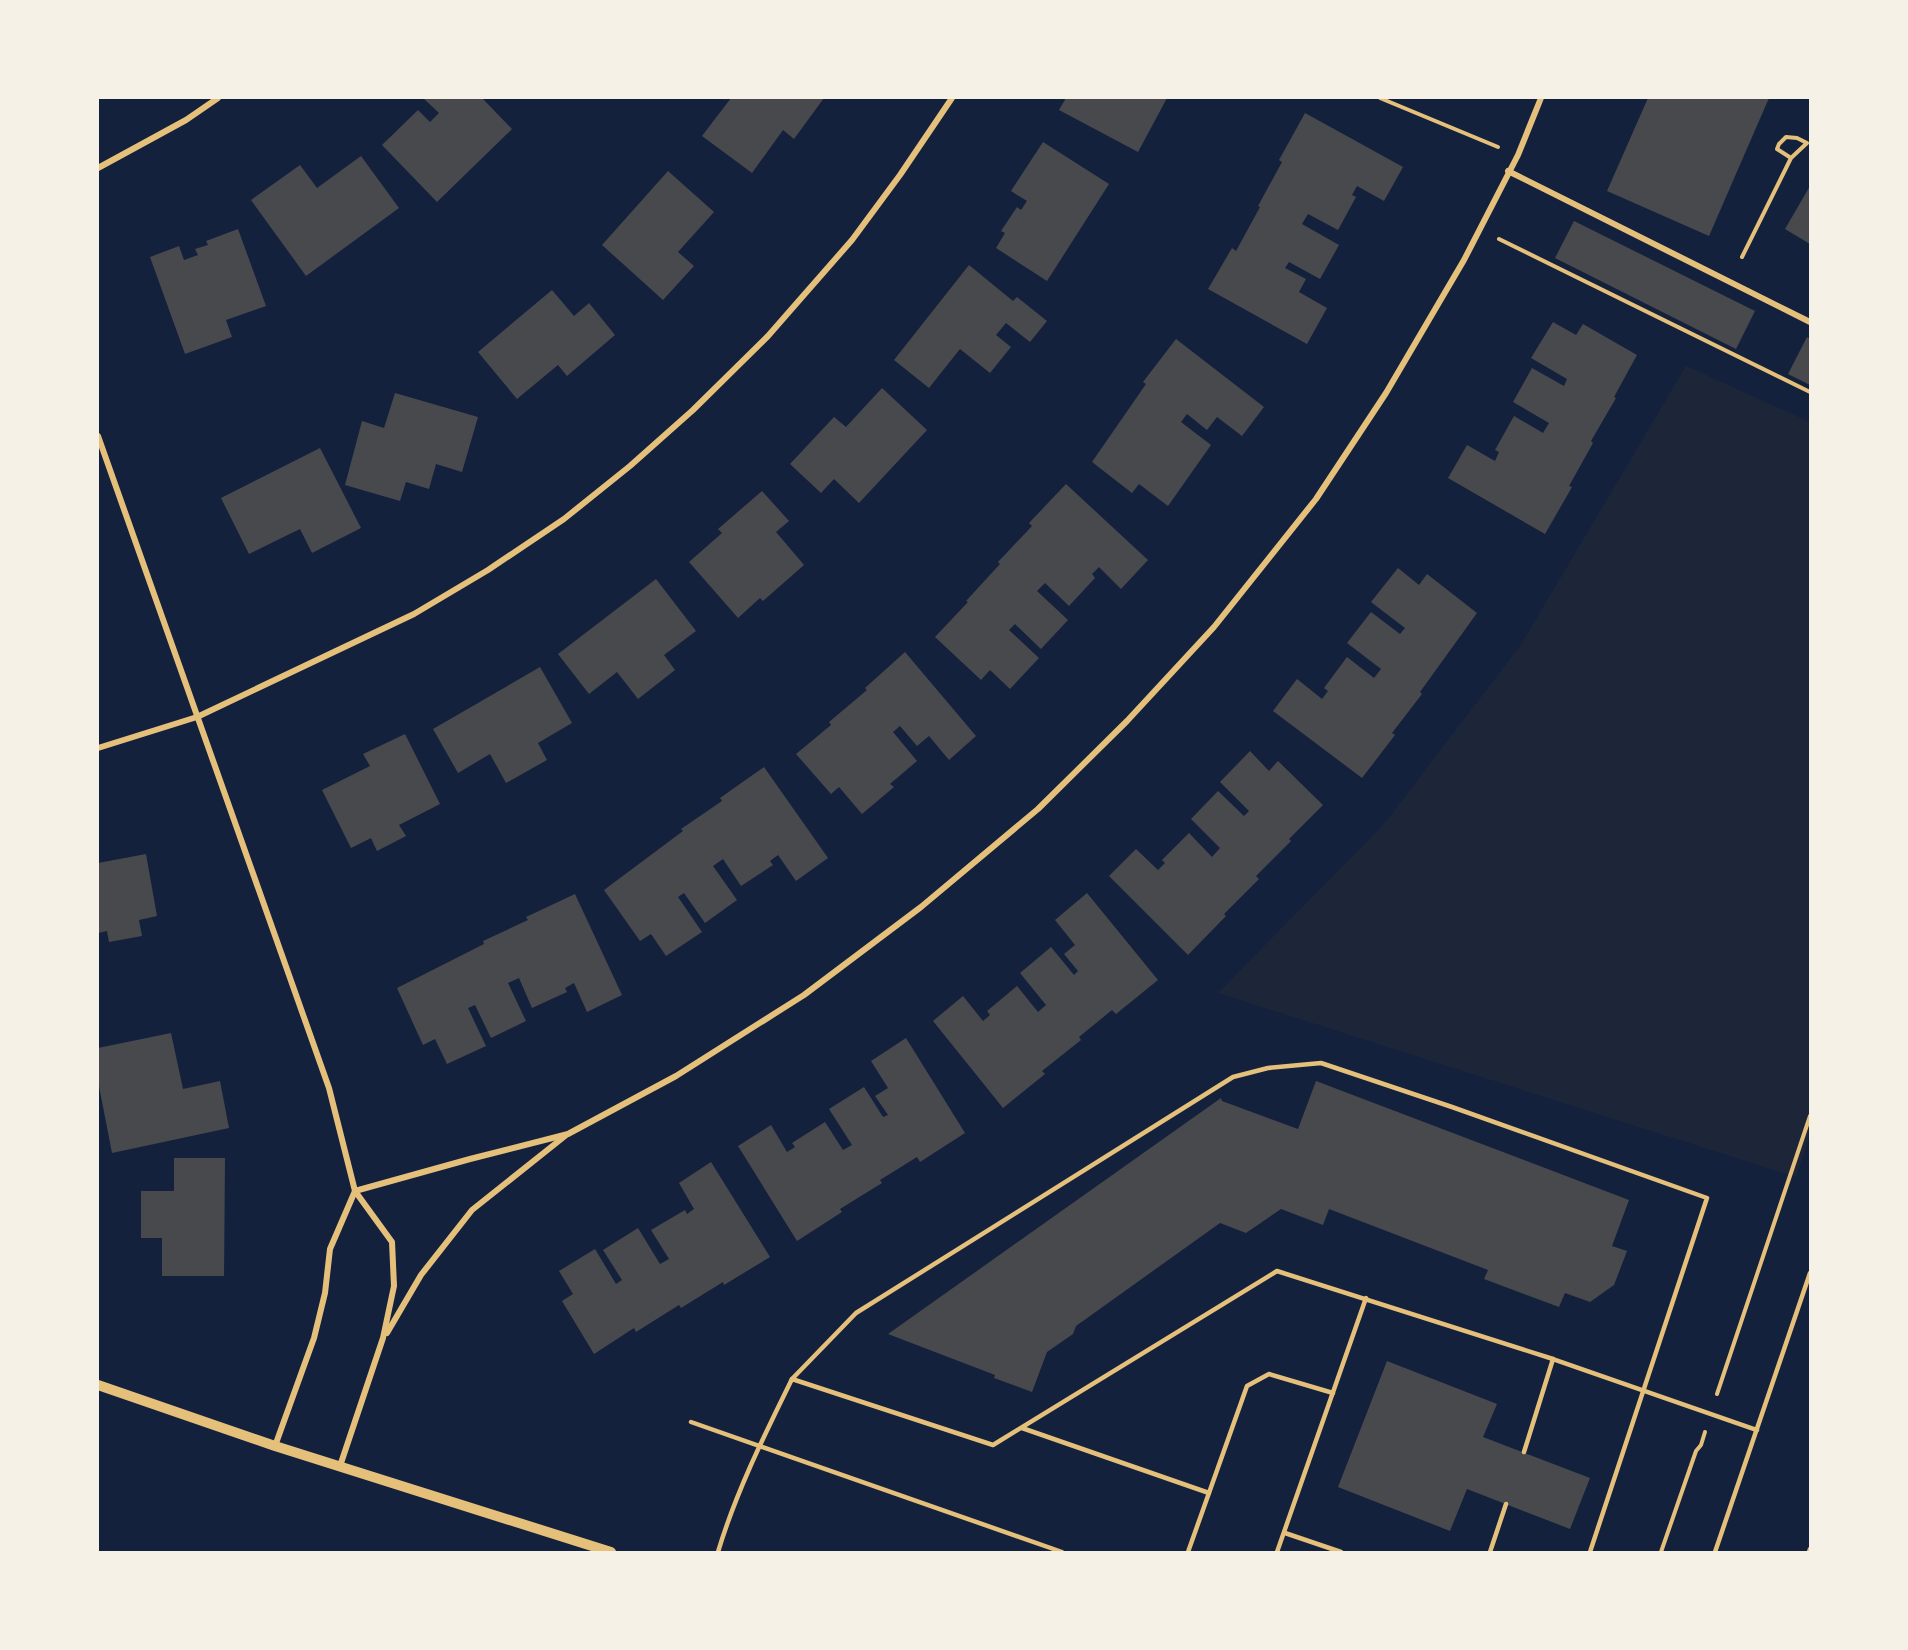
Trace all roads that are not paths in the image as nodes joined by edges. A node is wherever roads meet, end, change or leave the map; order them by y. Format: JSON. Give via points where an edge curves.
{"nodes":[{"id":1,"x":218,"y":98,"type":"edge"},
{"id":2,"x":952,"y":98,"type":"edge"},
{"id":3,"x":1541,"y":98,"type":"edge"},
{"id":4,"x":98,"y":168,"type":"edge"},
{"id":5,"x":1508,"y":171,"type":"junction"},
{"id":6,"x":1810,"y":322,"type":"edge"},
{"id":7,"x":98,"y":436,"type":"edge"},
{"id":8,"x":197,"y":717,"type":"junction"},
{"id":9,"x":98,"y":748,"type":"edge"},
{"id":10,"x":568,"y":1134,"type":"junction"},
{"id":11,"x":355,"y":1191,"type":"junction"},
{"id":12,"x":1810,"y":1273,"type":"edge"},
{"id":13,"x":1366,"y":1298,"type":"junction"},
{"id":14,"x":383,"y":1338,"type":"junction"},
{"id":15,"x":1553,"y":1359,"type":"junction"},
{"id":16,"x":792,"y":1379,"type":"junction"},
{"id":17,"x":98,"y":1385,"type":"edge"},
{"id":18,"x":1644,"y":1389,"type":"junction"},
{"id":19,"x":1333,"y":1393,"type":"junction"},
{"id":20,"x":691,"y":1422,"type":"dead end"},
{"id":21,"x":1021,"y":1428,"type":"junction"},
{"id":22,"x":1757,"y":1430,"type":"junction"},
{"id":23,"x":759,"y":1445,"type":"junction"},
{"id":24,"x":275,"y":1446,"type":"junction"},
{"id":25,"x":1524,"y":1452,"type":"dead end"},
{"id":26,"x":340,"y":1466,"type":"junction"},
{"id":27,"x":1209,"y":1493,"type":"junction"},
{"id":28,"x":1506,"y":1504,"type":"dead end"},
{"id":29,"x":1285,"y":1533,"type":"junction"},
{"id":30,"x":611,"y":1552,"type":"edge"},
{"id":31,"x":718,"y":1552,"type":"edge"},
{"id":32,"x":1062,"y":1552,"type":"edge"},
{"id":33,"x":1188,"y":1552,"type":"edge"},
{"id":34,"x":1277,"y":1552,"type":"edge"},
{"id":35,"x":1341,"y":1552,"type":"edge"},
{"id":36,"x":1490,"y":1552,"type":"edge"},
{"id":37,"x":1590,"y":1552,"type":"edge"},
{"id":38,"x":1715,"y":1552,"type":"edge"}],
"edges":[{"from":1,"to":4,"type":"street"},
{"from":2,"to":8,"type":"street","via":[[852,240],[768,336],[630,466],[564,519],[414,614]]},
{"from":3,"to":5,"type":"street"},
{"from":5,"to":6,"type":"street"},
{"from":5,"to":10,"type":"street","via":[[1430,321],[1316,500],[1214,627],[1127,721],[1020,824],[921,907],[804,995],[676,1076]]},
{"from":7,"to":8,"type":"street"},
{"from":8,"to":9,"type":"street"},
{"from":8,"to":11,"type":"street","via":[[329,1089]]},
{"from":10,"to":11,"type":"street"},
{"from":10,"to":14,"type":"street","via":[[472,1210],[421,1275]]},
{"from":11,"to":14,"type":"street","via":[[392,1242],[394,1287]]},
{"from":11,"to":24,"type":"street","via":[[330,1249],[314,1338]]},
{"from":12,"to":22,"type":"lane"},
{"from":13,"to":15,"type":"lane"},
{"from":13,"to":19,"type":"lane"},
{"from":13,"to":21,"type":"lane","via":[[1277,1271]]},
{"from":14,"to":26,"type":"street"},
{"from":15,"to":18,"type":"lane"},
{"from":15,"to":25,"type":"lane"},
{"from":16,"to":18,"type":"lane","via":[[856,1313],[1233,1077],[1268,1068],[1321,1063],[1707,1198]]},
{"from":16,"to":21,"type":"lane","via":[[993,1445]]},
{"from":16,"to":23,"type":"lane"},
{"from":17,"to":24,"type":"street"},
{"from":18,"to":22,"type":"lane"},
{"from":18,"to":37,"type":"lane"},
{"from":19,"to":27,"type":"lane","via":[[1269,1374],[1247,1386]]},
{"from":19,"to":29,"type":"lane"},
{"from":20,"to":23,"type":"lane"},
{"from":21,"to":27,"type":"lane"},
{"from":22,"to":38,"type":"lane"},
{"from":23,"to":31,"type":"lane"},
{"from":23,"to":32,"type":"lane"},
{"from":24,"to":26,"type":"street"},
{"from":26,"to":30,"type":"street"},
{"from":27,"to":33,"type":"lane"},
{"from":28,"to":36,"type":"lane"},
{"from":29,"to":34,"type":"lane"},
{"from":29,"to":35,"type":"lane"}]}
